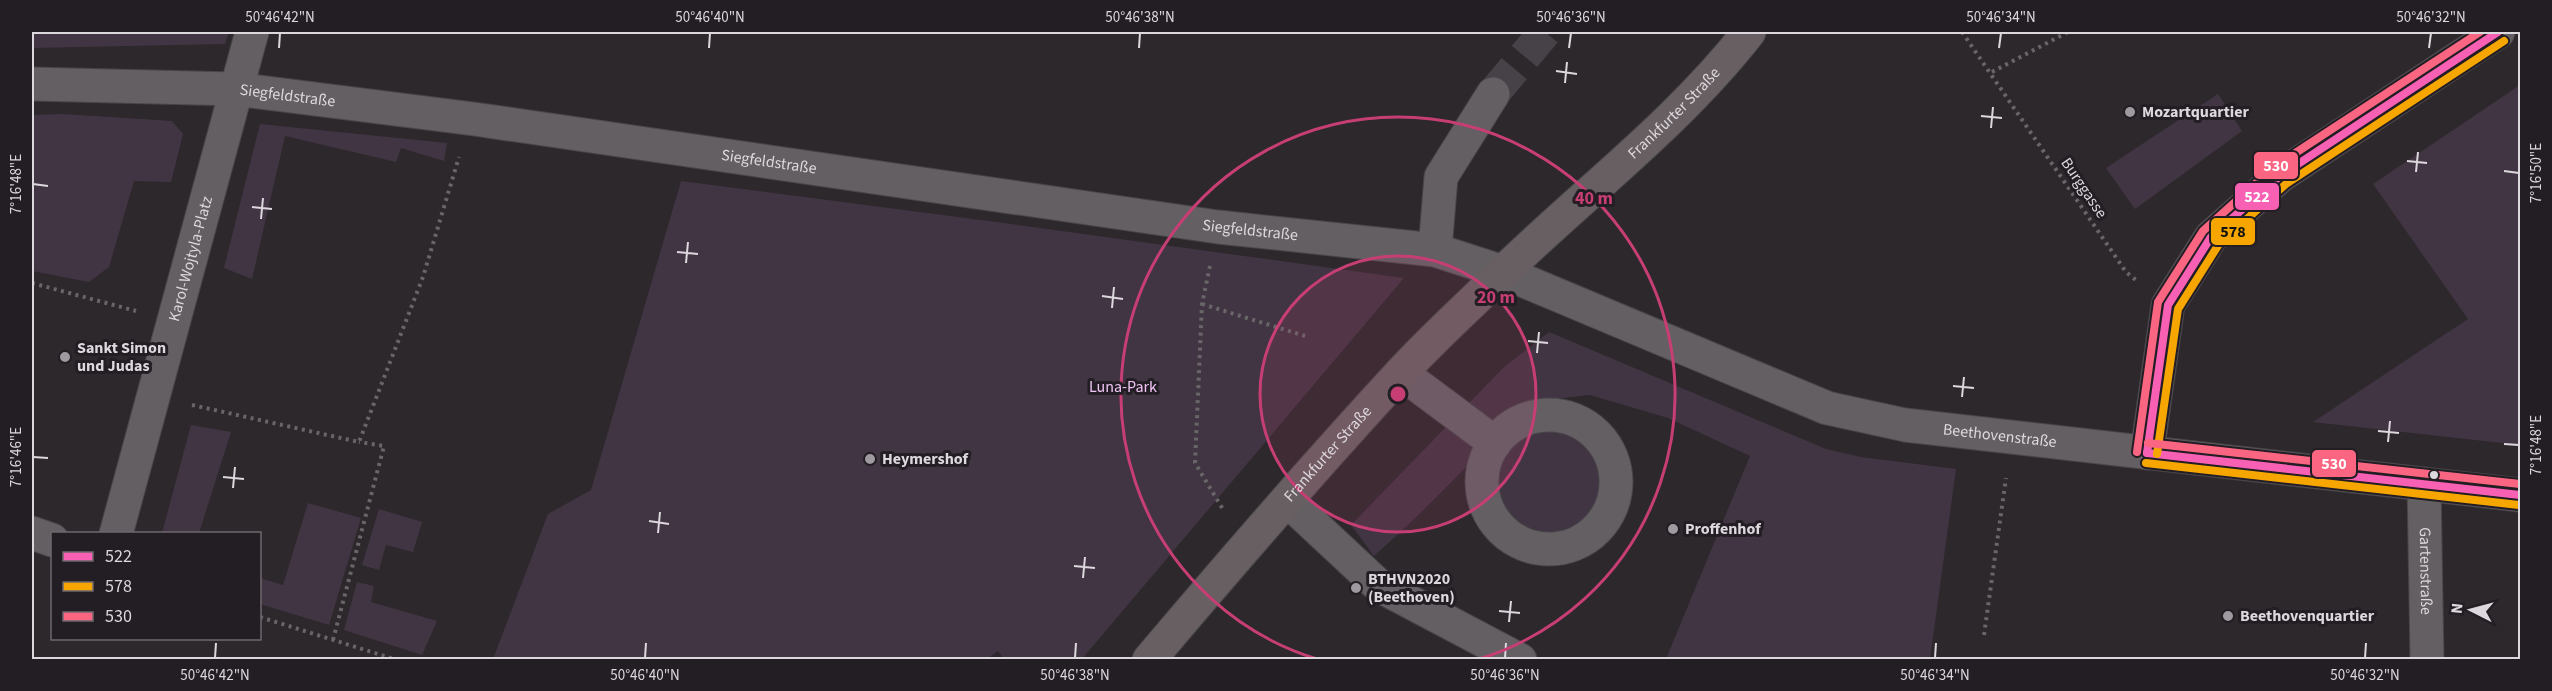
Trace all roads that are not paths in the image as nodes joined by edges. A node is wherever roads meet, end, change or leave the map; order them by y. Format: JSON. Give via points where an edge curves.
{"nodes":[{"id":1,"x":252,"y":32,"type":"edge"},
{"id":2,"x":1749,"y":32,"type":"edge"},
{"id":3,"x":2498,"y":32,"type":"edge"},
{"id":4,"x":32,"y":84,"type":"edge"},
{"id":5,"x":235,"y":88,"type":"junction"},
{"id":6,"x":1493,"y":94,"type":"tunnel mouth"},
{"id":7,"x":1435,"y":250,"type":"junction"},
{"id":8,"x":1503,"y":272,"type":"junction"},
{"id":9,"x":1401,"y":373,"type":"junction"},
{"id":10,"x":1495,"y":443,"type":"junction"},
{"id":11,"x":2147,"y":453,"type":"junction"},
{"id":12,"x":2424,"y":484,"type":"junction"},
{"id":13,"x":2520,"y":495,"type":"edge"},
{"id":14,"x":1288,"y":501,"type":"junction"},
{"id":15,"x":117,"y":532,"type":"edge"},
{"id":16,"x":32,"y":533,"type":"edge"},
{"id":17,"x":51,"y":540,"type":"edge"},
{"id":18,"x":1149,"y":660,"type":"edge"},
{"id":19,"x":1520,"y":660,"type":"edge"},
{"id":20,"x":2427,"y":660,"type":"edge"}],
"edges":[{"from":1,"to":5,"type":"street","name":"Karol-Wojtyla-Platz"},
{"from":2,"to":8,"type":"main road","name":"Frankfurter Straße","via":[[1722,67],[1671,120]]},
{"from":3,"to":11,"type":"street","via":[[2280,176],[2211,237],[2168,305]]},
{"from":4,"to":5,"type":"street","name":"Siegfeldstraße"},
{"from":5,"to":7,"type":"street","name":"Siegfeldstraße","via":[[1218,227]]},
{"from":5,"to":15,"type":"street","name":"Karol-Wojtyla-Platz"},
{"from":6,"to":7,"type":"street","via":[[1441,177]]},
{"from":7,"to":8,"type":"street","name":"Siegfeldstraße"},
{"from":8,"to":9,"type":"main road","name":"Frankfurter Straße"},
{"from":8,"to":11,"type":"street","name":"Beethovenstraße","via":[[1827,408],[1905,424]]},
{"from":9,"to":10,"type":"street"},
{"from":9,"to":14,"type":"main road","name":"Frankfurter Straße"},
{"from":10,"to":10,"type":"street","via":[[1525,419],[1544,415],[1572,419],[1597,435],[1615,469],[1616,489],[1601,525],[1585,539],[1567,547],[1546,549],[1526,545],[1508,535],[1485,502],[1482,482],[1485,461]]},
{"from":11,"to":12,"type":"street","name":"Beethovenstraße"},
{"from":12,"to":13,"type":"street","name":"Beethovenstraße"},
{"from":12,"to":20,"type":"street","name":"Gartenstraße"},
{"from":14,"to":18,"type":"main road","name":"Frankfurter Straße"},
{"from":14,"to":19,"type":"street","via":[[1378,585]]},
{"from":16,"to":17,"type":"street"}]}
